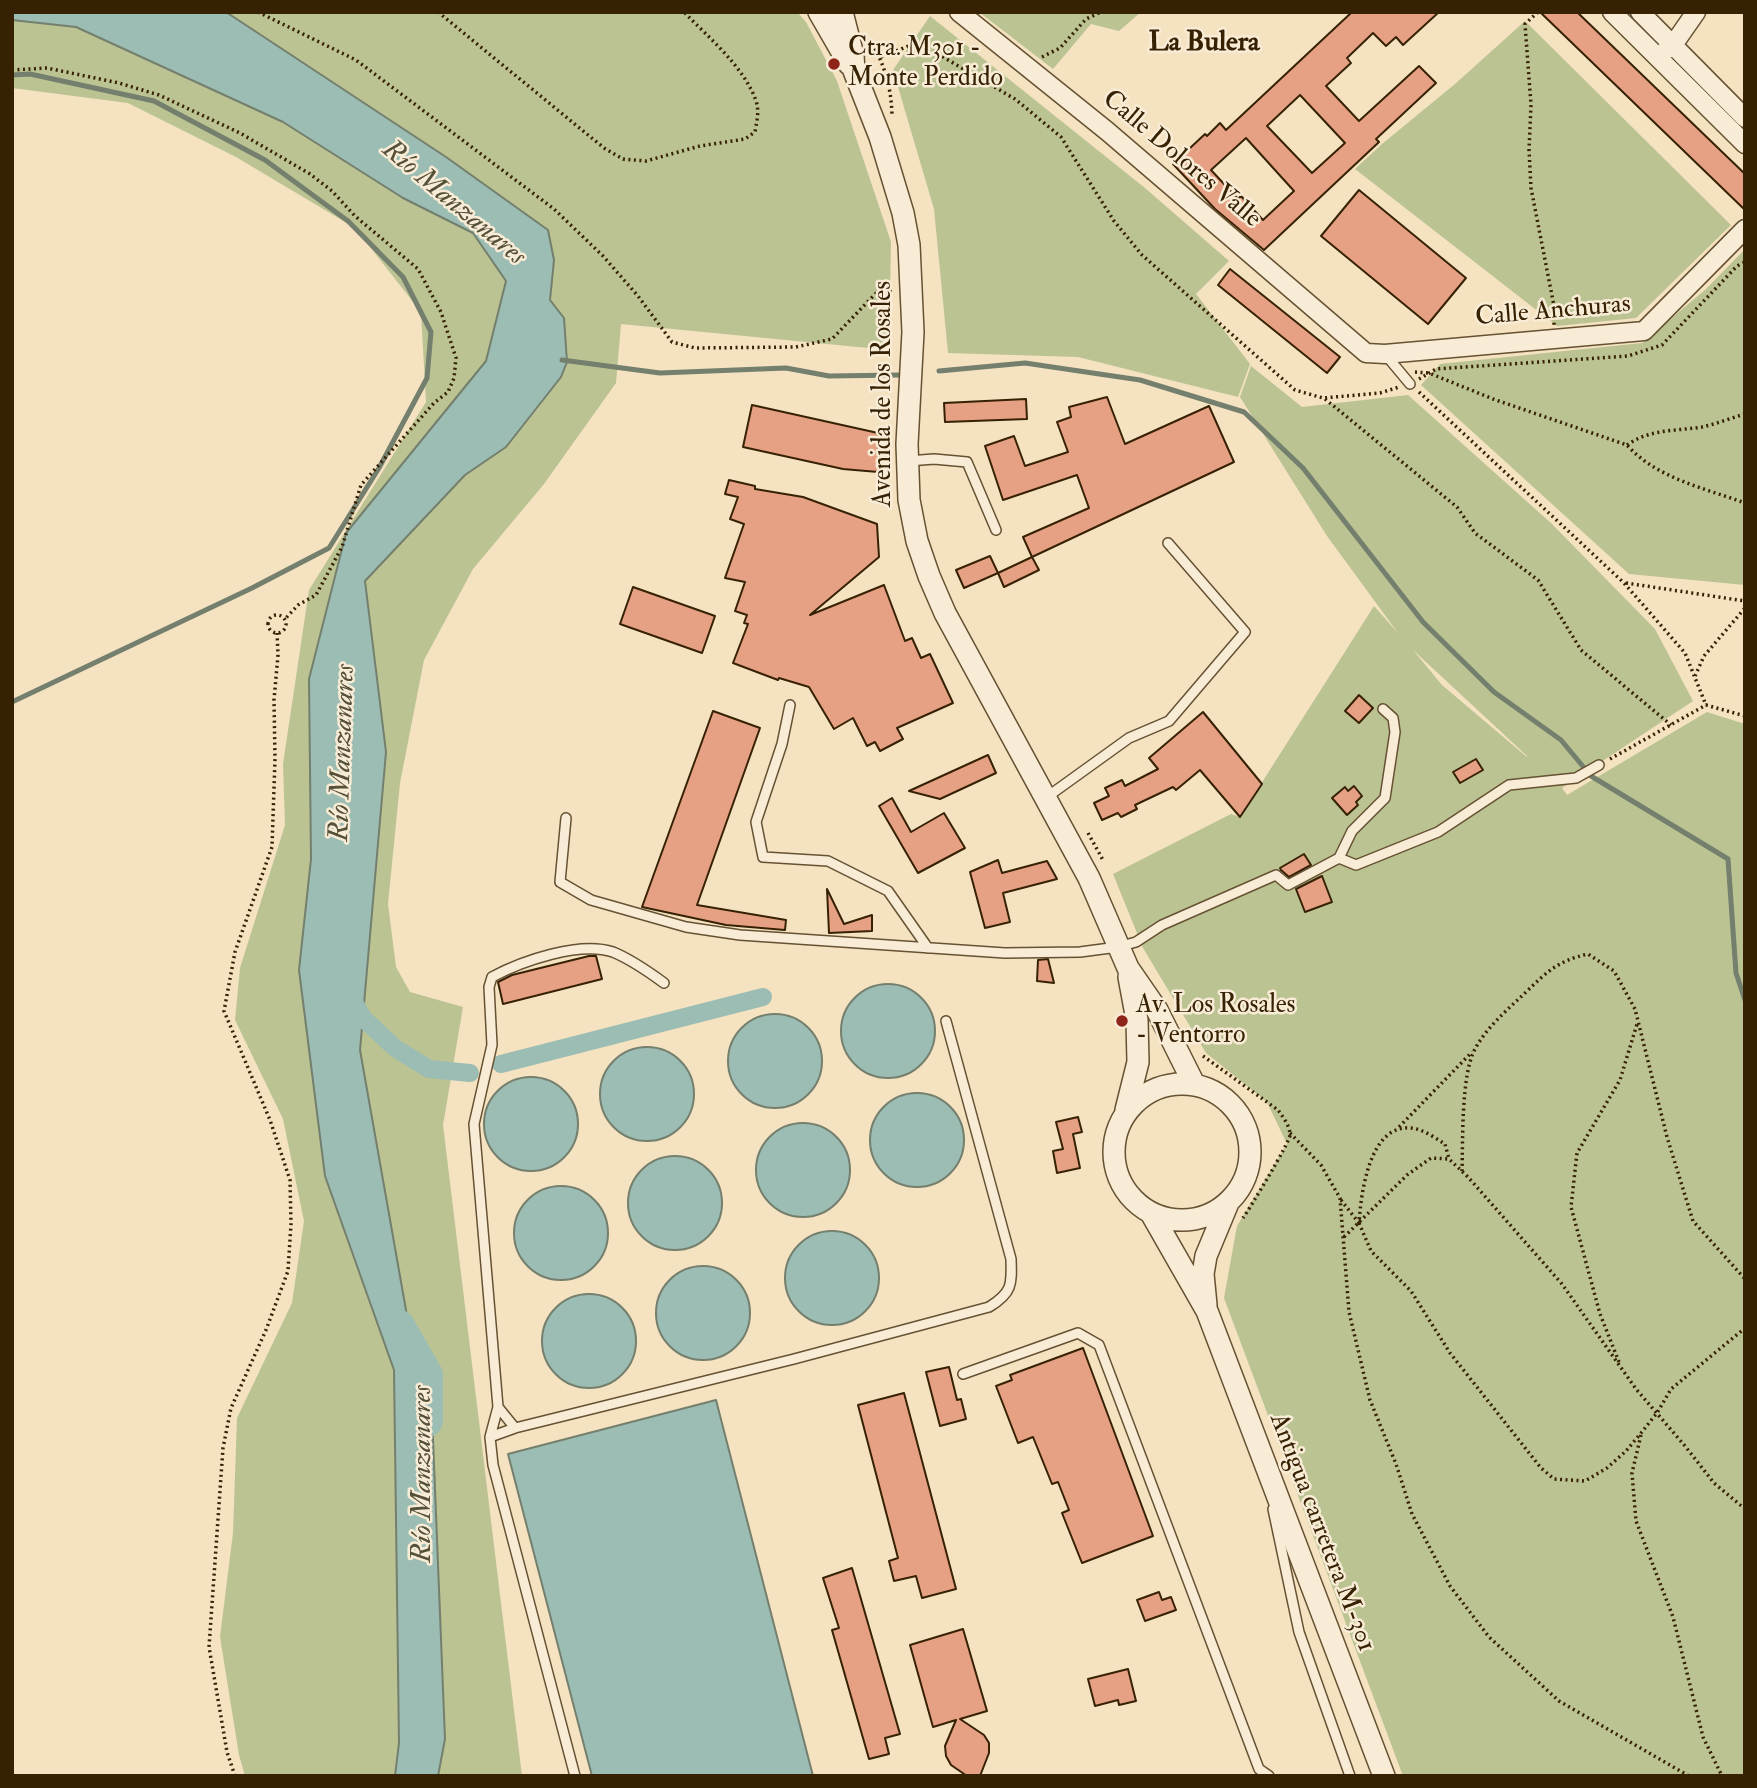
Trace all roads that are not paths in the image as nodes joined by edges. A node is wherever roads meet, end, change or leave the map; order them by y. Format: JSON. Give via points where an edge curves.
{"nodes":[{"id":1,"x":819,"y":12,"type":"edge"},
{"id":2,"x":842,"y":12,"type":"edge"},
{"id":3,"x":959,"y":12,"type":"edge"},
{"id":4,"x":1612,"y":12,"type":"edge"},
{"id":5,"x":1640,"y":12,"type":"edge"},
{"id":6,"x":1696,"y":12,"type":"edge"},
{"id":7,"x":1673,"y":45,"type":"junction"},
{"id":8,"x":1652,"y":52,"type":"junction"},
{"id":9,"x":854,"y":71,"type":"junction"},
{"id":10,"x":1745,"y":118,"type":"edge"},
{"id":11,"x":1745,"y":144,"type":"edge"},
{"id":12,"x":1745,"y":229,"type":"edge"},
{"id":13,"x":1366,"y":353,"type":"joint"},
{"id":14,"x":1385,"y":354,"type":"junction"},
{"id":15,"x":1410,"y":384,"type":"road end"},
{"id":16,"x":907,"y":461,"type":"junction"},
{"id":17,"x":996,"y":530,"type":"dead end"},
{"id":18,"x":1168,"y":543,"type":"dead end"},
{"id":19,"x":790,"y":705,"type":"dead end"},
{"id":20,"x":1383,"y":709,"type":"dead end"},
{"id":21,"x":1599,"y":765,"type":"road end"},
{"id":22,"x":1046,"y":799,"type":"junction"},
{"id":23,"x":566,"y":818,"type":"dead end"},
{"id":24,"x":1339,"y":858,"type":"junction"},
{"id":25,"x":1118,"y":947,"type":"junction"},
{"id":26,"x":928,"y":948,"type":"junction"},
{"id":27,"x":1128,"y":968,"type":"junction"},
{"id":28,"x":664,"y":983,"type":"dead end"},
{"id":29,"x":946,"y":1021,"type":"dead end"},
{"id":30,"x":1195,"y":1084,"type":"junction"},
{"id":31,"x":1125,"y":1112,"type":"junction"},
{"id":32,"x":1228,"y":1203,"type":"junction"},
{"id":33,"x":1151,"y":1213,"type":"junction"},
{"id":34,"x":1207,"y":1311,"type":"junction"},
{"id":35,"x":962,"y":1374,"type":"dead end"},
{"id":36,"x":498,"y":1407,"type":"junction"},
{"id":37,"x":515,"y":1428,"type":"junction"},
{"id":38,"x":490,"y":1437,"type":"junction"},
{"id":39,"x":1262,"y":1459,"type":"junction"},
{"id":40,"x":1346,"y":1775,"type":"edge"},
{"id":41,"x":575,"y":1776,"type":"edge"},
{"id":42,"x":1269,"y":1776,"type":"edge"},
{"id":43,"x":1384,"y":1776,"type":"edge"}],
"edges":[{"from":1,"to":9,"type":"street","name":"Avenida de los Rosales"},
{"from":2,"to":9,"type":"street","name":"Avenida de los Rosales"},
{"from":3,"to":13,"type":"street","name":"Calle Dolores Valle","via":[[1107,131]]},
{"from":4,"to":8,"type":"street"},
{"from":5,"to":7,"type":"street"},
{"from":6,"to":7,"type":"street"},
{"from":7,"to":8,"type":"street"},
{"from":7,"to":10,"type":"street"},
{"from":8,"to":11,"type":"street"},
{"from":9,"to":16,"type":"street","name":"Avenida de los Rosales","via":[[880,137],[909,245],[913,332]]},
{"from":12,"to":14,"type":"street","name":"Calle Anchuras","via":[[1644,331]]},
{"from":13,"to":14,"type":"street","name":"Calle Anchuras"},
{"from":14,"to":15,"type":"lane"},
{"from":16,"to":17,"type":"lane","via":[[967,462]]},
{"from":16,"to":22,"type":"street","name":"Avenida de los Rosales","via":[[909,500],[929,576]]},
{"from":18,"to":22,"type":"lane","via":[[1245,632],[1169,721],[1129,738]]},
{"from":19,"to":26,"type":"lane","via":[[756,822],[763,857],[828,861],[888,891]]},
{"from":20,"to":24,"type":"lane","via":[[1393,718],[1395,732],[1385,798],[1352,831]]},
{"from":21,"to":24,"type":"lane","via":[[1576,778],[1509,785],[1438,832],[1356,865]]},
{"from":22,"to":25,"type":"street","name":"Avenida de los Rosales","via":[[1089,877]]},
{"from":23,"to":26,"type":"lane","via":[[560,882],[591,900],[687,927],[740,935]]},
{"from":24,"to":25,"type":"lane","via":[[1288,885],[1276,875]]},
{"from":25,"to":26,"type":"lane","via":[[1005,953]]},
{"from":25,"to":27,"type":"street","name":"Avenida de los Rosales"},
{"from":27,"to":30,"type":"street","name":"Avenida de los Rosales","via":[[1157,1010]]},
{"from":27,"to":31,"type":"street","name":"Avenida de los Rosales","via":[[1138,1062]]},
{"from":28,"to":36,"type":"lane","via":[[612,952],[584,948],[510,967],[492,977],[492,1045],[474,1124]]},
{"from":29,"to":37,"type":"lane","via":[[1011,1259],[1012,1279],[1005,1298],[989,1307],[873,1339]]},
{"from":30,"to":31,"type":"street","via":[[1156,1088]]},
{"from":30,"to":32,"type":"street","via":[[1215,1091],[1233,1105],[1251,1144],[1250,1166],[1242,1187]]},
{"from":31,"to":33,"type":"street","via":[[1115,1134],[1113,1157],[1119,1180],[1132,1199]]},
{"from":32,"to":33,"type":"street","via":[[1191,1220]]},
{"from":32,"to":34,"type":"street","name":"Antigua carretera M-301","via":[[1206,1256]]},
{"from":33,"to":34,"type":"street","name":"Antigua carretera M-301"},
{"from":34,"to":39,"type":"street","name":"Antigua carretera M-301"},
{"from":35,"to":42,"type":"lane","via":[[1078,1333],[1099,1345],[1259,1769]]},
{"from":36,"to":37,"type":"lane"},
{"from":36,"to":38,"type":"lane"},
{"from":37,"to":38,"type":"lane"},
{"from":38,"to":41,"type":"lane","via":[[493,1465]]},
{"from":39,"to":40,"type":"lane","via":[[1299,1632]]},
{"from":39,"to":43,"type":"street","name":"Antigua carretera M-301"}]}
